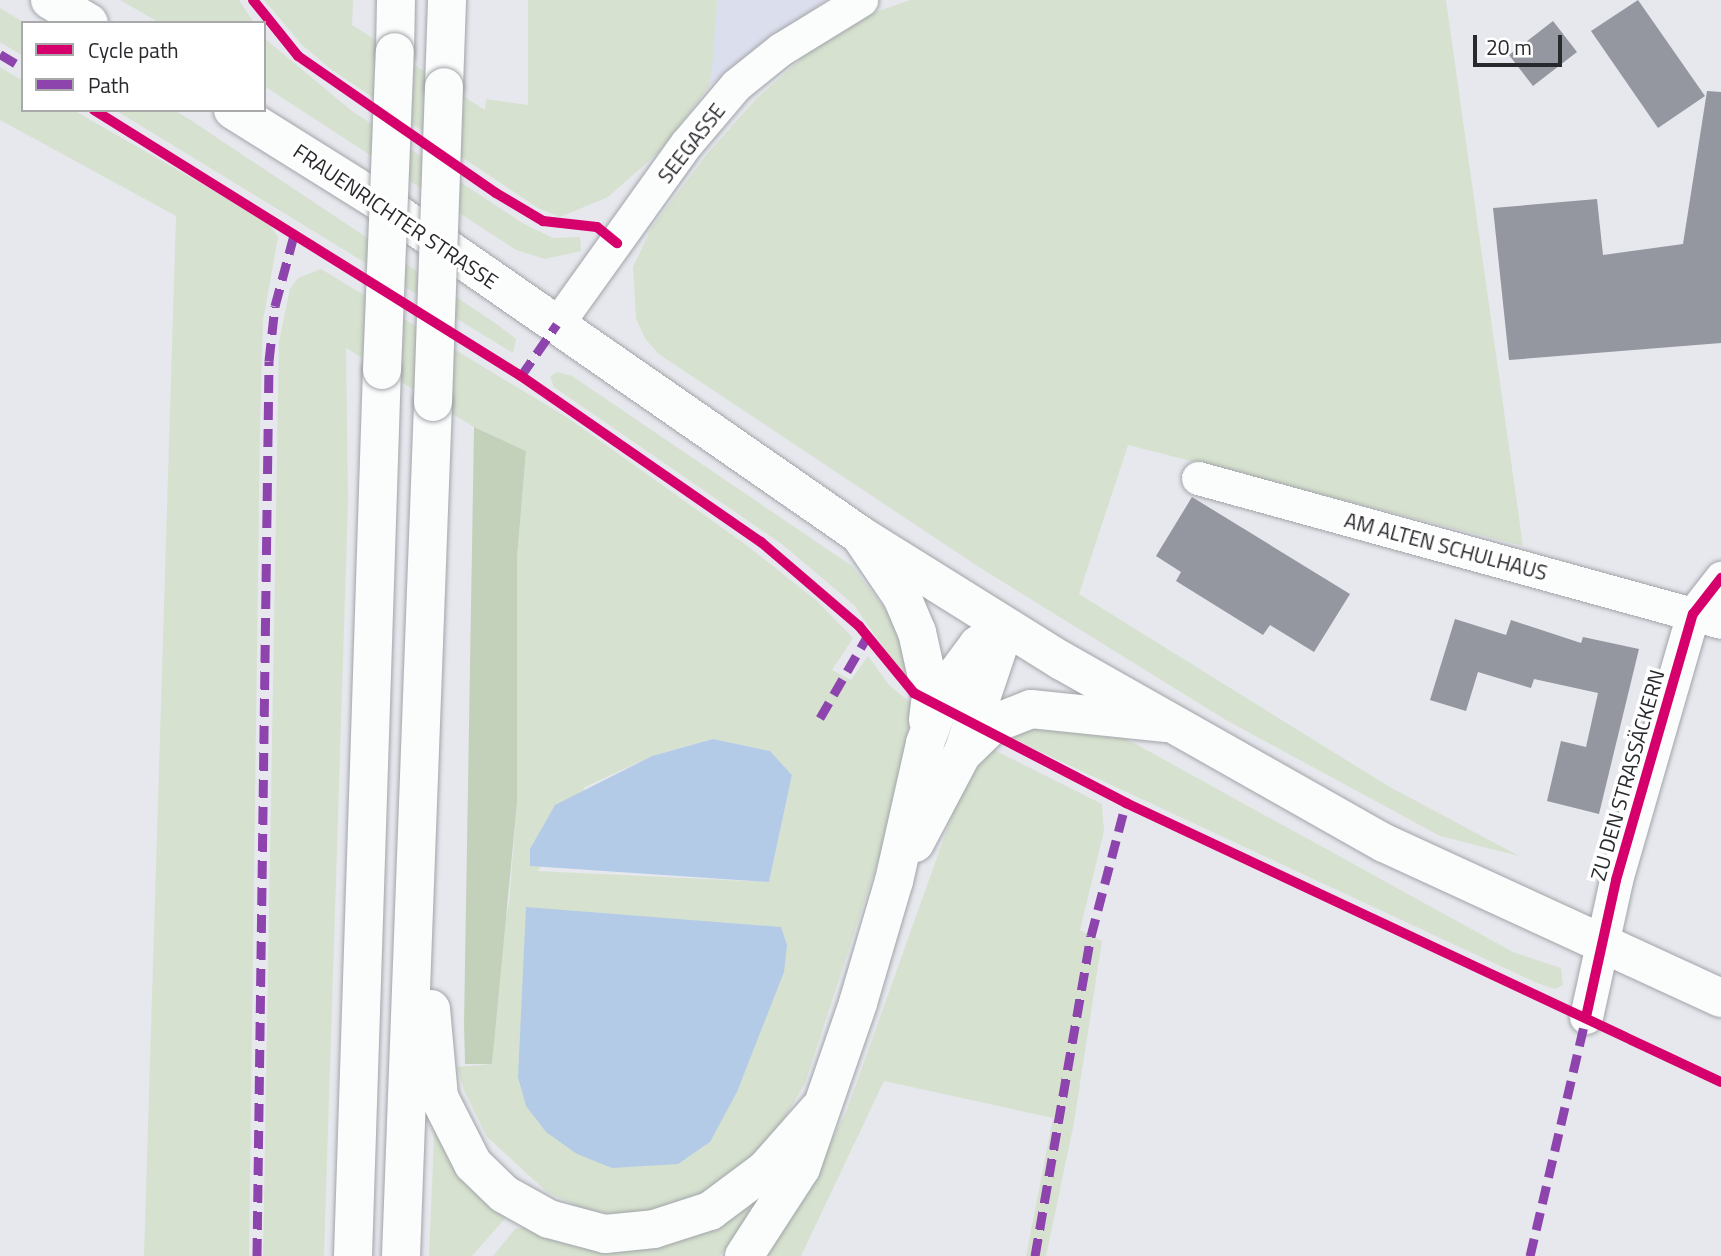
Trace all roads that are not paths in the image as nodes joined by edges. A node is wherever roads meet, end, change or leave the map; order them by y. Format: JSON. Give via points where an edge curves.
{"nodes":[{"id":1,"x":50,"y":0,"type":"edge"},
{"id":2,"x":396,"y":0,"type":"edge"},
{"id":3,"x":447,"y":0,"type":"edge"},
{"id":4,"x":861,"y":0,"type":"edge"},
{"id":5,"x":86,"y":21,"type":"edge"},
{"id":6,"x":236,"y":112,"type":"edge"},
{"id":7,"x":558,"y":324,"type":"junction"},
{"id":8,"x":1198,"y":478,"type":"dead end"},
{"id":9,"x":860,"y":535,"type":"junction"},
{"id":10,"x":1721,"y":578,"type":"edge"},
{"id":11,"x":1707,"y":618,"type":"edge"},
{"id":12,"x":1005,"y":626,"type":"junction"},
{"id":13,"x":1166,"y":723,"type":"junction"},
{"id":14,"x":925,"y":743,"type":"junction"},
{"id":15,"x":963,"y":752,"type":"junction"},
{"id":16,"x":418,"y":845,"type":"junction"},
{"id":17,"x":894,"y":881,"type":"junction"},
{"id":18,"x":1600,"y":947,"type":"junction"},
{"id":19,"x":1721,"y":998,"type":"edge"},
{"id":20,"x":1586,"y":1017,"type":"dead end"},
{"id":21,"x":820,"y":1109,"type":"junction"},
{"id":22,"x":354,"y":1256,"type":"edge"},
{"id":23,"x":401,"y":1256,"type":"edge"},
{"id":24,"x":744,"y":1256,"type":"edge"}],
"edges":[{"from":1,"to":5,"type":"main road"},
{"from":2,"to":22,"type":"main road","bridge":true},
{"from":3,"to":16,"type":"main road","bridge":true},
{"from":4,"to":7,"type":"street","name":"SEEGASSE","via":[[780,49],[736,85],[686,144]]},
{"from":6,"to":7,"type":"main road","name":"FRAUENRICHTER STRASSE"},
{"from":7,"to":9,"type":"main road","name":"FRAUENRICHTER STRASSE"},
{"from":8,"to":11,"type":"street","name":"AM ALTEN SCHULHAUS"},
{"from":9,"to":12,"type":"main road","name":"FRAUENRICHTER STRASSE"},
{"from":9,"to":14,"type":"main road","via":[[902,597],[927,663],[931,695]]},
{"from":10,"to":11,"type":"street"},
{"from":11,"to":18,"type":"street","name":"ZU DEN STRASSÄCKERN"},
{"from":12,"to":13,"type":"main road","name":"FRAUENRICHTER STRASSE"},
{"from":12,"to":14,"type":"main road","via":[[961,663]]},
{"from":12,"to":15,"type":"main road"},
{"from":13,"to":15,"type":"main road","via":[[1031,709],[993,724]]},
{"from":13,"to":18,"type":"main road","name":"FRAUENRICHTER STRASSE","via":[[1371,837]]},
{"from":14,"to":17,"type":"main road"},
{"from":15,"to":17,"type":"main road"},
{"from":16,"to":21,"type":"main road","via":[[439,1097],[473,1164],[504,1194],[548,1219],[605,1234],[654,1229],[710,1211],[740,1192]]},
{"from":16,"to":23,"type":"main road"},
{"from":17,"to":21,"type":"main road"},
{"from":18,"to":19,"type":"main road","name":"FRAUENRICHTER STRASSE"},
{"from":18,"to":20,"type":"street","name":"ZU DEN STRASSÄCKERN"},
{"from":21,"to":24,"type":"main road","via":[[801,1168]]}]}
